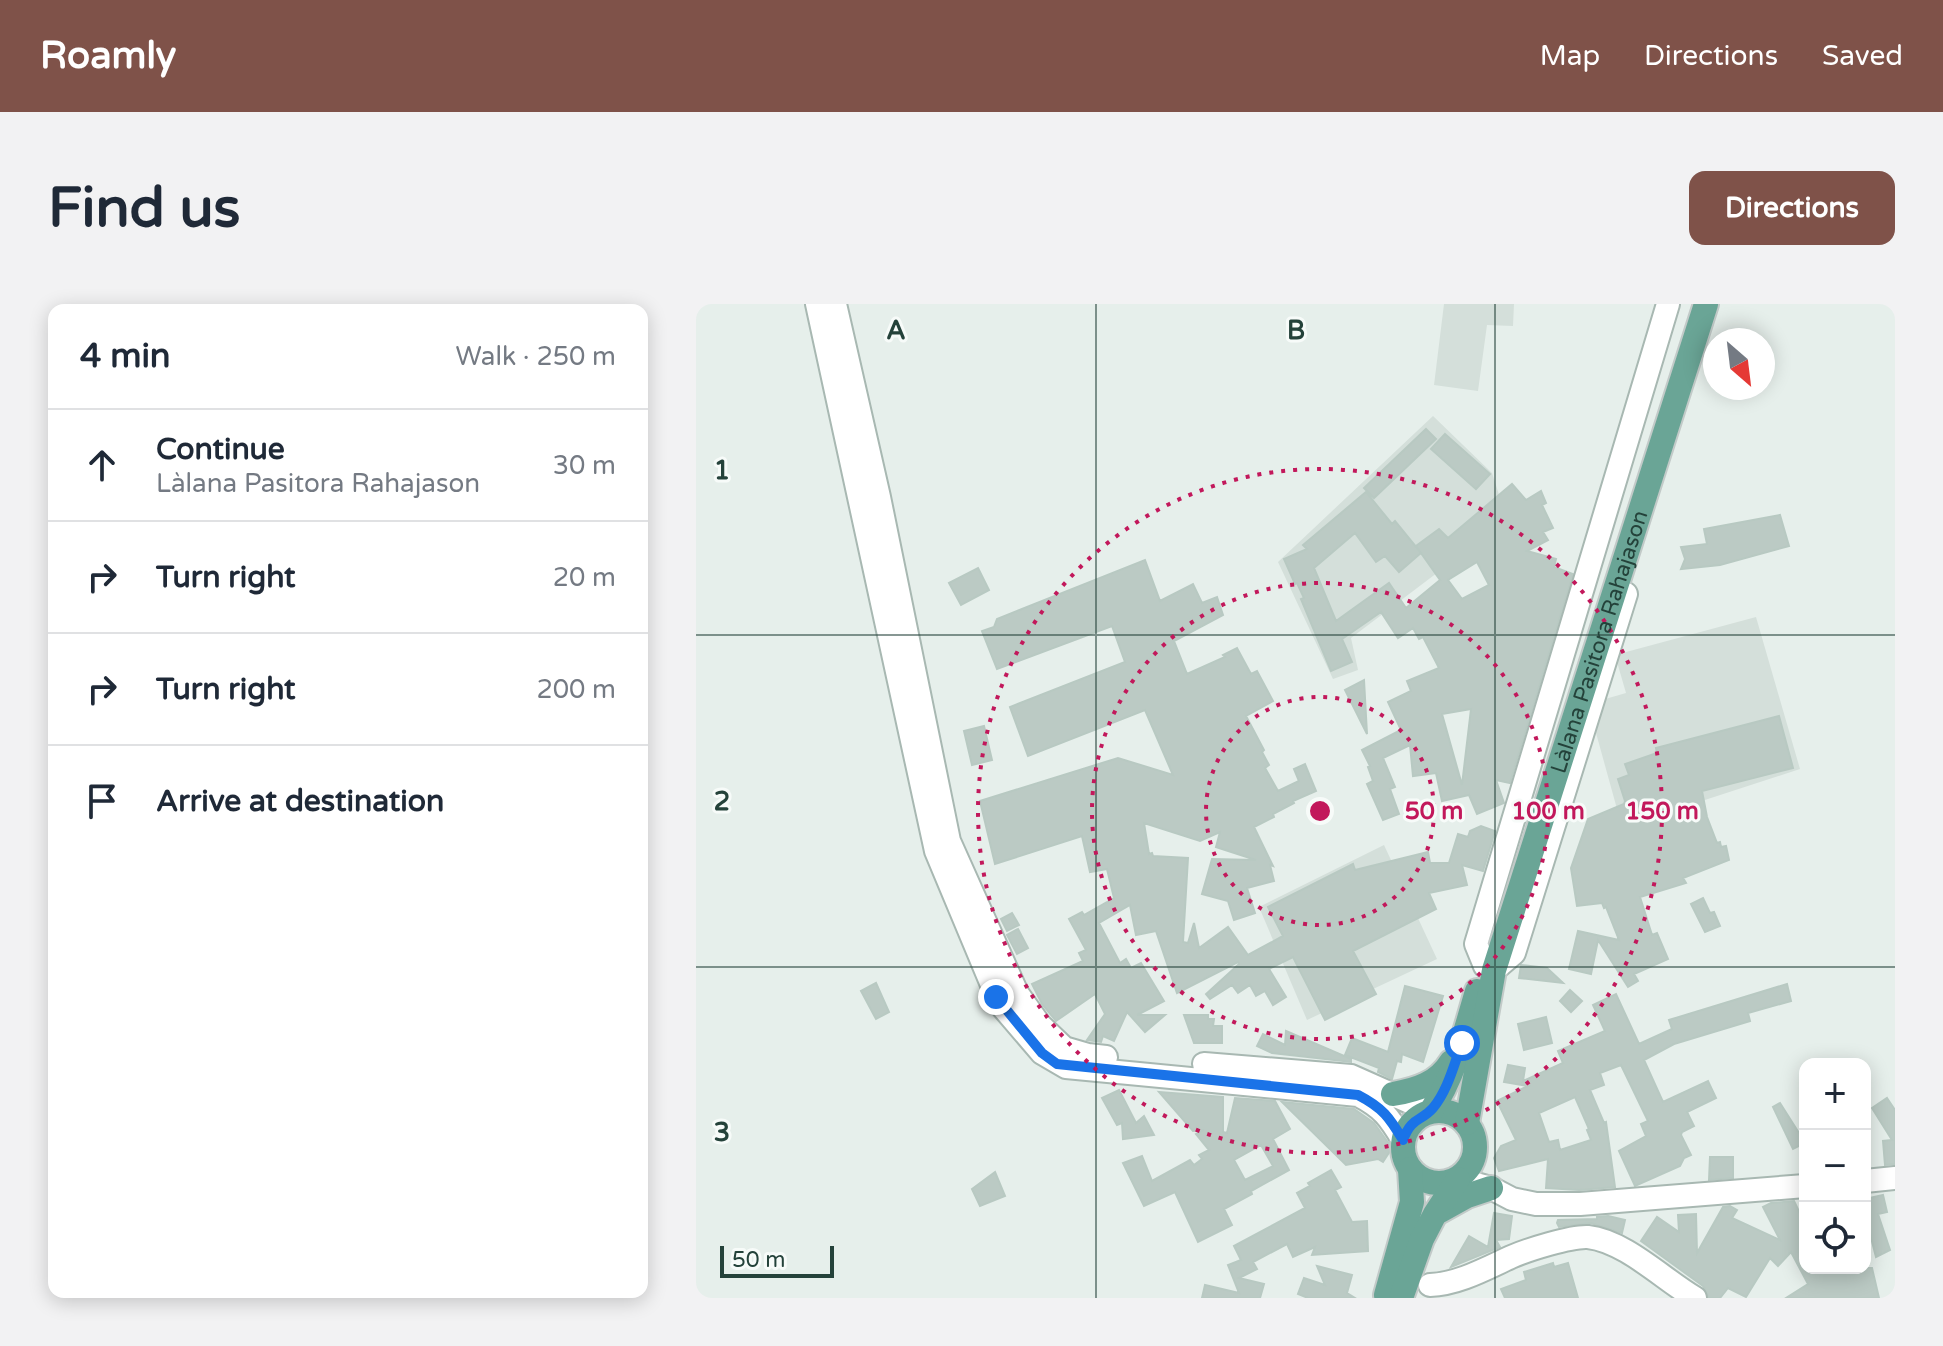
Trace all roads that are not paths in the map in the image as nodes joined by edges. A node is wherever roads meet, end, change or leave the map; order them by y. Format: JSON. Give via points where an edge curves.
{"nodes":[{"id":1,"x":817,"y":304,"type":"edge"},
{"id":2,"x":835,"y":304,"type":"edge"},
{"id":3,"x":1668,"y":304,"type":"edge"},
{"id":4,"x":1689,"y":304,"type":"edge"},
{"id":5,"x":1706,"y":304,"type":"edge"},
{"id":6,"x":1716,"y":304,"type":"edge"},
{"id":7,"x":1489,"y":968,"type":"junction"},
{"id":8,"x":1462,"y":1043,"type":"junction"},
{"id":9,"x":1393,"y":1094,"type":"junction"},
{"id":10,"x":1427,"y":1112,"type":"junction"},
{"id":11,"x":1467,"y":1123,"type":"junction"},
{"id":12,"x":1403,"y":1140,"type":"junction"},
{"id":13,"x":1410,"y":1169,"type":"junction"},
{"id":14,"x":1895,"y":1178,"type":"edge"},
{"id":15,"x":1458,"y":1179,"type":"junction"},
{"id":16,"x":1871,"y":1180,"type":"edge"},
{"id":17,"x":1799,"y":1186,"type":"edge"},
{"id":18,"x":1491,"y":1188,"type":"junction"},
{"id":19,"x":1435,"y":1214,"type":"junction"},
{"id":20,"x":1430,"y":1285,"type":"dead end"},
{"id":21,"x":1385,"y":1298,"type":"edge"},
{"id":22,"x":1401,"y":1298,"type":"edge"},
{"id":23,"x":1695,"y":1298,"type":"edge"}],
"edges":[{"from":1,"to":12,"type":"street","via":[[936,851],[1000,1004],[1057,1064],[1358,1095],[1387,1114]]},
{"from":2,"to":9,"type":"street","via":[[949,841],[1017,993],[1064,1048],[1088,1055],[1351,1076]]},
{"from":3,"to":7,"type":"street","via":[[1476,944]]},
{"from":4,"to":7,"type":"main road","name":"Làlana Pasitora Rahajason"},
{"from":5,"to":7,"type":"main road","name":"Làlana Pasitora Rahajason"},
{"from":6,"to":7,"type":"street","via":[[1514,953]]},
{"from":7,"to":8,"type":"main road","name":"Làlana Pasitora Rahajason"},
{"from":7,"to":11,"type":"main road","name":"Làlana Pasitora Rahajason"},
{"from":8,"to":9,"type":"main road","via":[[1433,1081]]},
{"from":8,"to":10,"type":"main road","name":"Làlana Pasitora Rahajason","via":[[1444,1091]]},
{"from":9,"to":10,"type":"street"},
{"from":10,"to":11,"type":"main road","via":[[1444,1111]]},
{"from":10,"to":12,"type":"main road","via":[[1414,1120]]},
{"from":11,"to":15,"type":"main road","via":[[1476,1147],[1468,1170]]},
{"from":12,"to":13,"type":"main road"},
{"from":13,"to":15,"type":"main road","via":[[1435,1184]]},
{"from":13,"to":21,"type":"main road","via":[[1412,1202]]},
{"from":14,"to":16,"type":"street"},
{"from":15,"to":18,"type":"street"},
{"from":15,"to":19,"type":"main road"},
{"from":17,"to":18,"type":"street","via":[[1580,1204],[1536,1204]]},
{"from":18,"to":19,"type":"main road"},
{"from":19,"to":22,"type":"main road"},
{"from":20,"to":23,"type":"street","via":[[1445,1284],[1532,1248],[1587,1237],[1616,1247]]}]}
